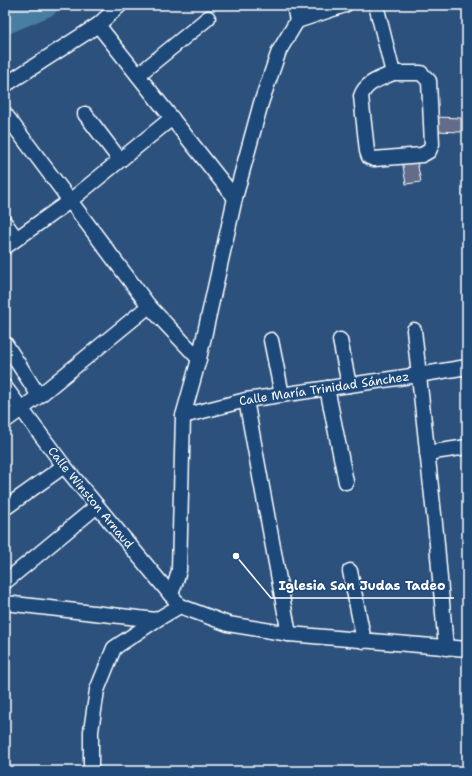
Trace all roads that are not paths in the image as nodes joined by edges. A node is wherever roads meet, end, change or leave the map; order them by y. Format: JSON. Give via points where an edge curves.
{"nodes":[{"id":1,"x":120,"y":5,"type":"edge"},
{"id":2,"x":294,"y":5,"type":"edge"},
{"id":3,"x":345,"y":5,"type":"edge"},
{"id":4,"x":376,"y":5,"type":"edge"},
{"id":5,"x":208,"y":18,"type":"dead end"},
{"id":6,"x":297,"y":21,"type":"junction"},
{"id":7,"x":98,"y":25,"type":"junction"},
{"id":8,"x":393,"y":74,"type":"junction"},
{"id":9,"x":138,"y":75,"type":"junction"},
{"id":10,"x":5,"y":85,"type":"edge"},
{"id":11,"x":5,"y":114,"type":"edge"},
{"id":12,"x":85,"y":114,"type":"dead end"},
{"id":13,"x":172,"y":118,"type":"junction"},
{"id":14,"x":120,"y":160,"type":"junction"},
{"id":15,"x":235,"y":198,"type":"junction"},
{"id":16,"x":71,"y":200,"type":"junction"},
{"id":17,"x":5,"y":223,"type":"edge"},
{"id":18,"x":16,"y":238,"type":"junction"},
{"id":19,"x":5,"y":247,"type":"edge"},
{"id":20,"x":149,"y":306,"type":"junction"},
{"id":21,"x":414,"y":330,"type":"dead end"},
{"id":22,"x":271,"y":340,"type":"dead end"},
{"id":23,"x":340,"y":340,"type":"dead end"},
{"id":24,"x":5,"y":343,"type":"edge"},
{"id":25,"x":200,"y":359,"type":"junction"},
{"id":26,"x":467,"y":367,"type":"edge"},
{"id":27,"x":418,"y":376,"type":"junction"},
{"id":28,"x":348,"y":385,"type":"junction"},
{"id":29,"x":5,"y":387,"type":"edge"},
{"id":30,"x":327,"y":388,"type":"junction"},
{"id":31,"x":282,"y":395,"type":"junction"},
{"id":32,"x":38,"y":396,"type":"junction"},
{"id":33,"x":246,"y":400,"type":"junction"},
{"id":34,"x":21,"y":409,"type":"junction"},
{"id":35,"x":183,"y":416,"type":"junction"},
{"id":36,"x":5,"y":421,"type":"edge"},
{"id":37,"x":467,"y":447,"type":"edge"},
{"id":38,"x":427,"y":453,"type":"junction"},
{"id":39,"x":64,"y":466,"type":"junction"},
{"id":40,"x":346,"y":482,"type":"dead end"},
{"id":41,"x":97,"y":506,"type":"junction"},
{"id":42,"x":5,"y":508,"type":"edge"},
{"id":43,"x":350,"y":571,"type":"dead end"},
{"id":44,"x":5,"y":582,"type":"edge"},
{"id":45,"x":170,"y":594,"type":"junction"},
{"id":46,"x":5,"y":603,"type":"edge"},
{"id":47,"x":180,"y":606,"type":"junction"},
{"id":48,"x":156,"y":620,"type":"junction"},
{"id":49,"x":289,"y":634,"type":"junction"},
{"id":50,"x":364,"y":641,"type":"junction"},
{"id":51,"x":446,"y":648,"type":"junction"},
{"id":52,"x":467,"y":649,"type":"edge"},
{"id":53,"x":91,"y":771,"type":"edge"}],
"edges":[{"from":1,"to":7,"type":"street"},
{"from":2,"to":6,"type":"street"},
{"from":3,"to":6,"type":"street"},
{"from":4,"to":8,"type":"street"},
{"from":5,"to":9,"type":"street"},
{"from":6,"to":15,"type":"street","via":[[279,51],[261,103]]},
{"from":7,"to":9,"type":"street"},
{"from":7,"to":10,"type":"street"},
{"from":8,"to":8,"type":"street","via":[[367,85],[361,96],[367,151],[369,157],[374,159],[422,155],[429,151],[432,144],[429,81],[421,73]]},
{"from":9,"to":13,"type":"street"},
{"from":11,"to":16,"type":"street"},
{"from":12,"to":14,"type":"street"},
{"from":13,"to":14,"type":"street"},
{"from":13,"to":15,"type":"street"},
{"from":14,"to":16,"type":"street"},
{"from":15,"to":25,"type":"street"},
{"from":16,"to":18,"type":"street"},
{"from":16,"to":20,"type":"street"},
{"from":17,"to":18,"type":"street"},
{"from":18,"to":19,"type":"street"},
{"from":20,"to":25,"type":"street"},
{"from":20,"to":32,"type":"street"},
{"from":21,"to":27,"type":"street"},
{"from":22,"to":31,"type":"street"},
{"from":23,"to":28,"type":"street"},
{"from":24,"to":32,"type":"street"},
{"from":25,"to":35,"type":"street"},
{"from":26,"to":27,"type":"street","name":"Calle María Trinidad Sánchez"},
{"from":27,"to":28,"type":"street","name":"Calle María Trinidad Sánchez"},
{"from":27,"to":38,"type":"street"},
{"from":28,"to":30,"type":"street","name":"Calle María Trinidad Sánchez"},
{"from":29,"to":34,"type":"street","name":"Calle Winston Arnaud"},
{"from":30,"to":31,"type":"street","name":"Calle María Trinidad Sánchez"},
{"from":30,"to":40,"type":"street"},
{"from":31,"to":33,"type":"street","name":"Calle María Trinidad Sánchez"},
{"from":32,"to":34,"type":"street"},
{"from":33,"to":35,"type":"street","name":"Calle María Trinidad Sánchez"},
{"from":33,"to":49,"type":"street"},
{"from":34,"to":36,"type":"street"},
{"from":34,"to":39,"type":"street","name":"Calle Winston Arnaud"},
{"from":35,"to":45,"type":"street","via":[[179,570]]},
{"from":37,"to":38,"type":"street"},
{"from":38,"to":51,"type":"street"},
{"from":39,"to":41,"type":"street","name":"Calle Winston Arnaud"},
{"from":39,"to":42,"type":"street"},
{"from":41,"to":44,"type":"street"},
{"from":41,"to":45,"type":"street","name":"Calle Winston Arnaud"},
{"from":43,"to":50,"type":"street"},
{"from":45,"to":47,"type":"street","name":"Calle Winston Arnaud"},
{"from":46,"to":48,"type":"street"},
{"from":47,"to":48,"type":"street"},
{"from":47,"to":49,"type":"street","via":[[228,624]]},
{"from":48,"to":53,"type":"street","via":[[114,648],[97,690],[91,731]]},
{"from":49,"to":50,"type":"street"},
{"from":50,"to":51,"type":"street"},
{"from":51,"to":52,"type":"street"}]}
